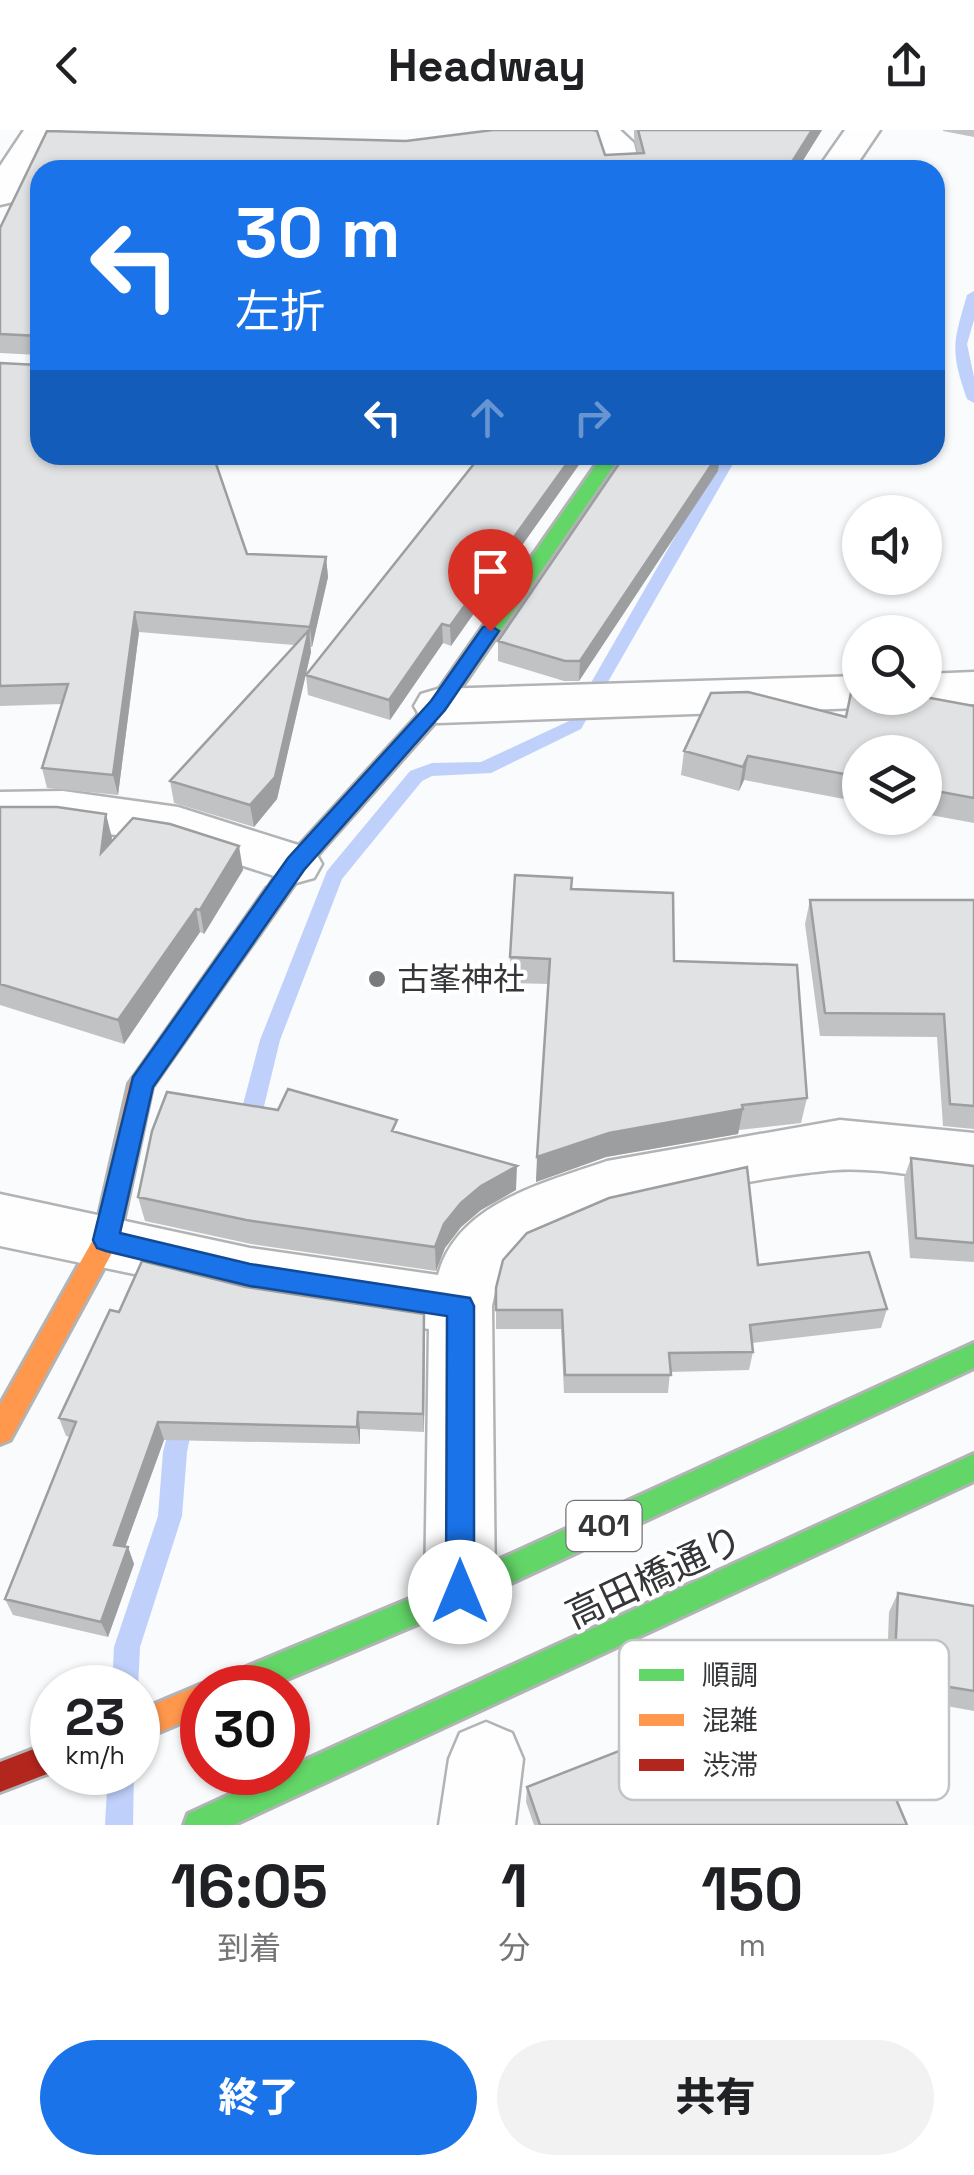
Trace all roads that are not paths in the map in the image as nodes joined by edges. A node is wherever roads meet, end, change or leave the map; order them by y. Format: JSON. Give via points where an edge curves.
{"nodes":[{"id":1,"x":579,"y":130,"type":"edge"},
{"id":2,"x":863,"y":130,"type":"edge"},
{"id":3,"x":40,"y":132,"type":"edge"},
{"id":4,"x":77,"y":136,"type":"edge"},
{"id":5,"x":620,"y":160,"type":"edge"},
{"id":6,"x":842,"y":160,"type":"edge"},
{"id":7,"x":15,"y":189,"type":"edge"},
{"id":8,"x":605,"y":465,"type":"edge"},
{"id":9,"x":974,"y":688,"type":"edge"},
{"id":10,"x":942,"y":689,"type":"edge"},
{"id":11,"x":842,"y":693,"type":"edge"},
{"id":12,"x":438,"y":706,"type":"junction"},
{"id":13,"x":0,"y":810,"type":"edge"},
{"id":14,"x":296,"y":864,"type":"junction"},
{"id":15,"x":974,"y":1158,"type":"edge"},
{"id":16,"x":0,"y":1220,"type":"edge"},
{"id":17,"x":106,"y":1240,"type":"junction"},
{"id":18,"x":460,"y":1306,"type":"junction"},
{"id":19,"x":974,"y":1356,"type":"edge"},
{"id":20,"x":0,"y":1431,"type":"edge"},
{"id":21,"x":974,"y":1467,"type":"edge"},
{"id":22,"x":460,"y":1592,"type":"junction"},
{"id":23,"x":285,"y":1665,"type":"edge"},
{"id":24,"x":30,"y":1765,"type":"edge"},
{"id":25,"x":0,"y":1777,"type":"edge"},
{"id":26,"x":207,"y":1822,"type":"edge"}],
"edges":[{"from":1,"to":5,"type":"street","via":[[616,143]]},
{"from":2,"to":6,"type":"street"},
{"from":3,"to":4,"type":"street"},
{"from":3,"to":7,"type":"street"},
{"from":8,"to":12,"type":"main road"},
{"from":9,"to":10,"type":"street"},
{"from":11,"to":12,"type":"street"},
{"from":12,"to":14,"type":"main road"},
{"from":13,"to":14,"type":"street","via":[[62,810],[178,826]]},
{"from":14,"to":17,"type":"main road","via":[[141,1084]]},
{"from":15,"to":18,"type":"street","via":[[840,1145],[607,1186],[490,1240],[473,1259]]},
{"from":16,"to":17,"type":"street"},
{"from":17,"to":18,"type":"street","via":[[250,1275]]},
{"from":17,"to":20,"type":"main road"},
{"from":18,"to":22,"type":"street"},
{"from":19,"to":22,"type":"main road","name":"高田橋通り","number":"401"},
{"from":21,"to":26,"type":"main road","name":"高田橋通り"},
{"from":22,"to":23,"type":"main road","name":"高田橋通り","number":"401"},
{"from":24,"to":25,"type":"main road"}]}
